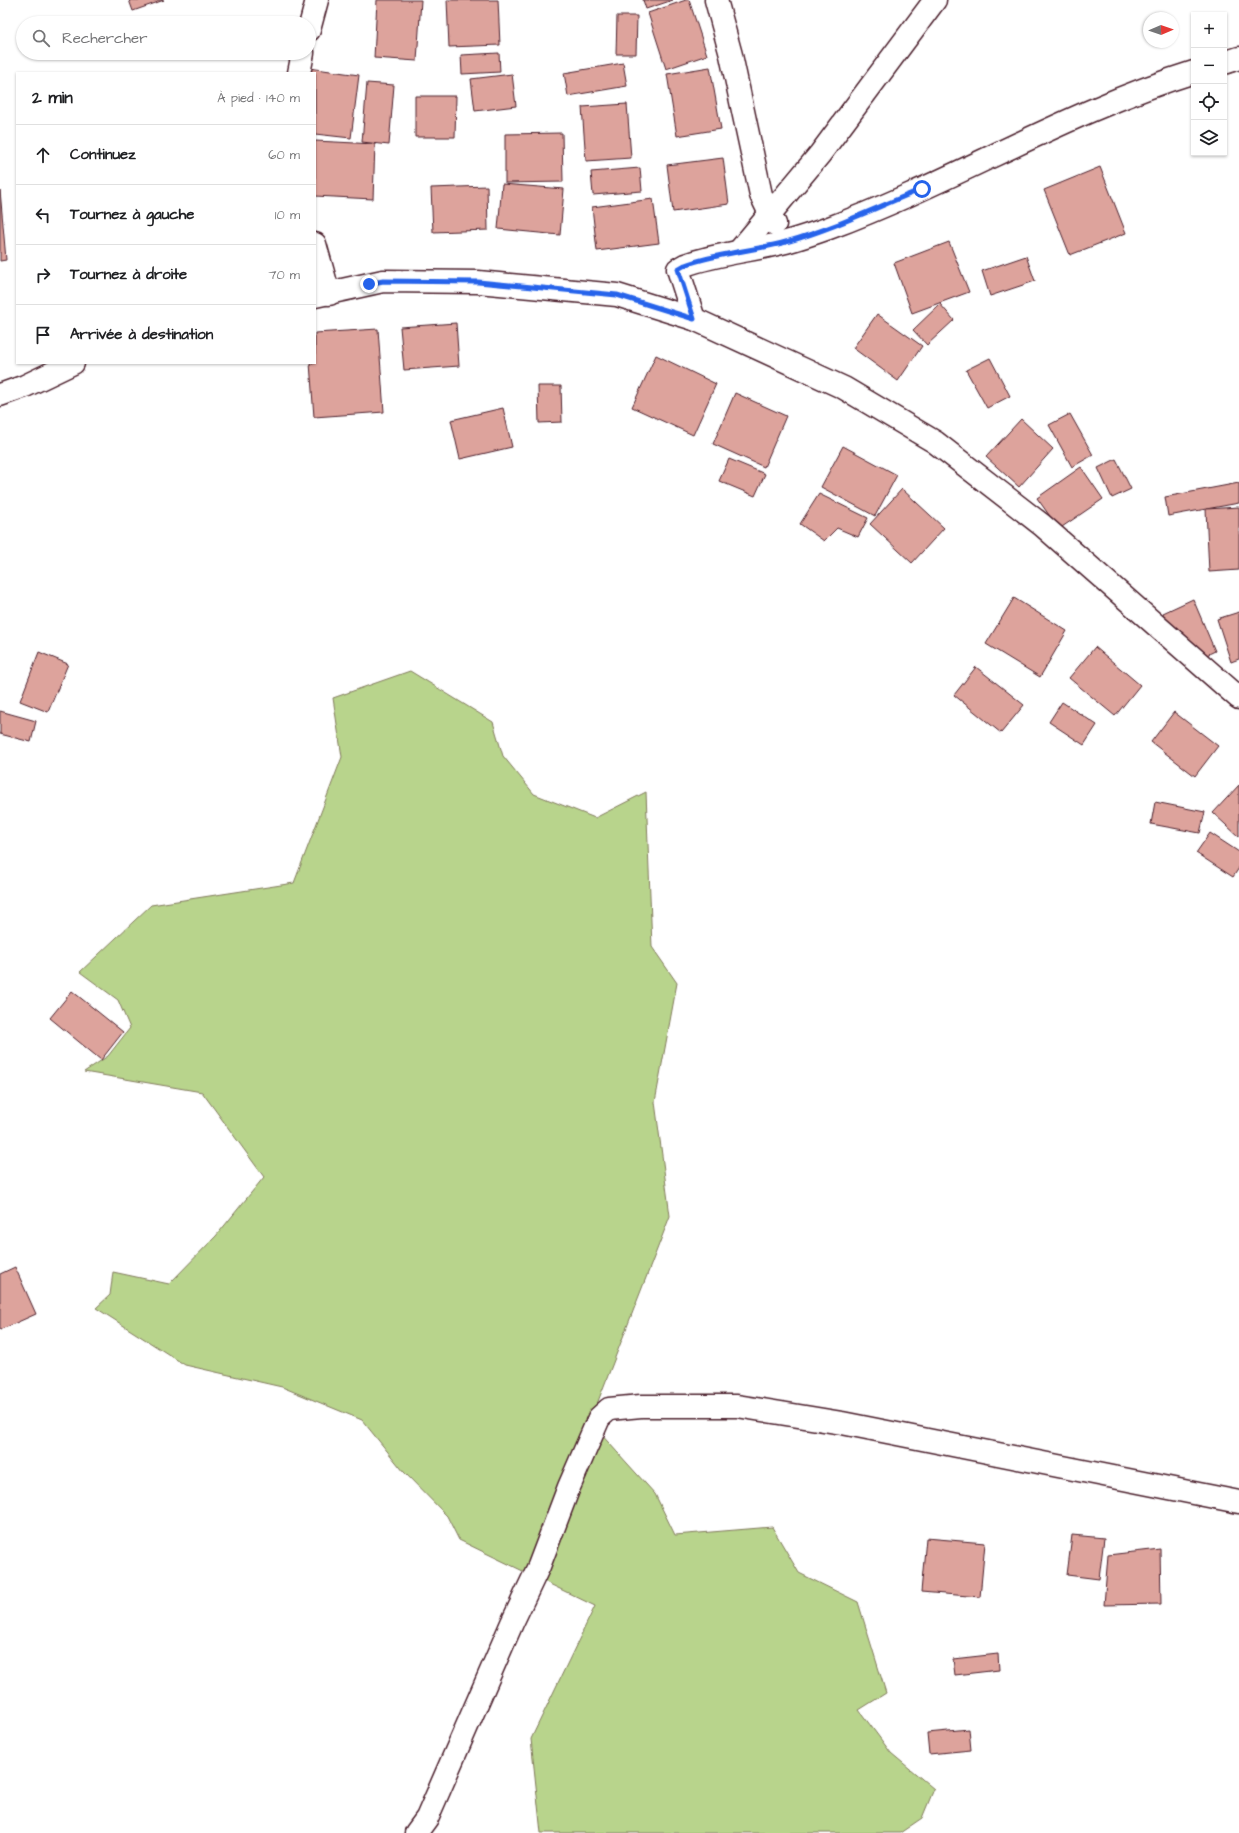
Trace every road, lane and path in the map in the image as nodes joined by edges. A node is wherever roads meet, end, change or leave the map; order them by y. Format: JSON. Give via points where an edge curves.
{"nodes":[{"id":1,"x":317,"y":0,"type":"edge"},
{"id":2,"x":716,"y":0,"type":"edge"},
{"id":3,"x":935,"y":0,"type":"edge"},
{"id":4,"x":313,"y":16,"type":"edge"},
{"id":5,"x":1239,"y":58,"type":"edge"},
{"id":6,"x":302,"y":60,"type":"edge"},
{"id":7,"x":1227,"y":62,"type":"edge"},
{"id":8,"x":299,"y":72,"type":"edge"},
{"id":9,"x":1191,"y":73,"type":"edge"},
{"id":10,"x":768,"y":214,"type":"junction"},
{"id":11,"x":785,"y":242,"type":"junction"},
{"id":12,"x":316,"y":251,"type":"edge"},
{"id":13,"x":739,"y":251,"type":"junction"},
{"id":14,"x":322,"y":295,"type":"edge"},
{"id":15,"x":694,"y":319,"type":"junction"},
{"id":16,"x":72,"y":364,"type":"edge"},
{"id":17,"x":0,"y":395,"type":"edge"},
{"id":18,"x":1239,"y":698,"type":"edge"},
{"id":19,"x":1239,"y":1502,"type":"edge"},
{"id":20,"x":416,"y":1833,"type":"edge"}],
"edges":[{"from":1,"to":4,"type":"street"},
{"from":2,"to":10,"type":"street","via":[[745,115],[756,175]]},
{"from":3,"to":10,"type":"street","via":[[820,154]]},
{"from":5,"to":7,"type":"street"},
{"from":6,"to":8,"type":"street"},
{"from":9,"to":11,"type":"street","via":[[1151,85],[942,180],[829,228]]},
{"from":10,"to":11,"type":"street"},
{"from":10,"to":13,"type":"street"},
{"from":11,"to":13,"type":"street"},
{"from":12,"to":14,"type":"street"},
{"from":13,"to":15,"type":"street","via":[[695,261],[678,269]]},
{"from":14,"to":15,"type":"street","via":[[383,281],[478,282],[617,295]]},
{"from":15,"to":18,"type":"street","via":[[844,388],[935,442],[1042,525]]},
{"from":16,"to":17,"type":"street"},
{"from":19,"to":20,"type":"street","via":[[842,1423],[737,1406],[641,1406],[609,1409],[599,1418],[539,1566],[427,1818]]}]}
